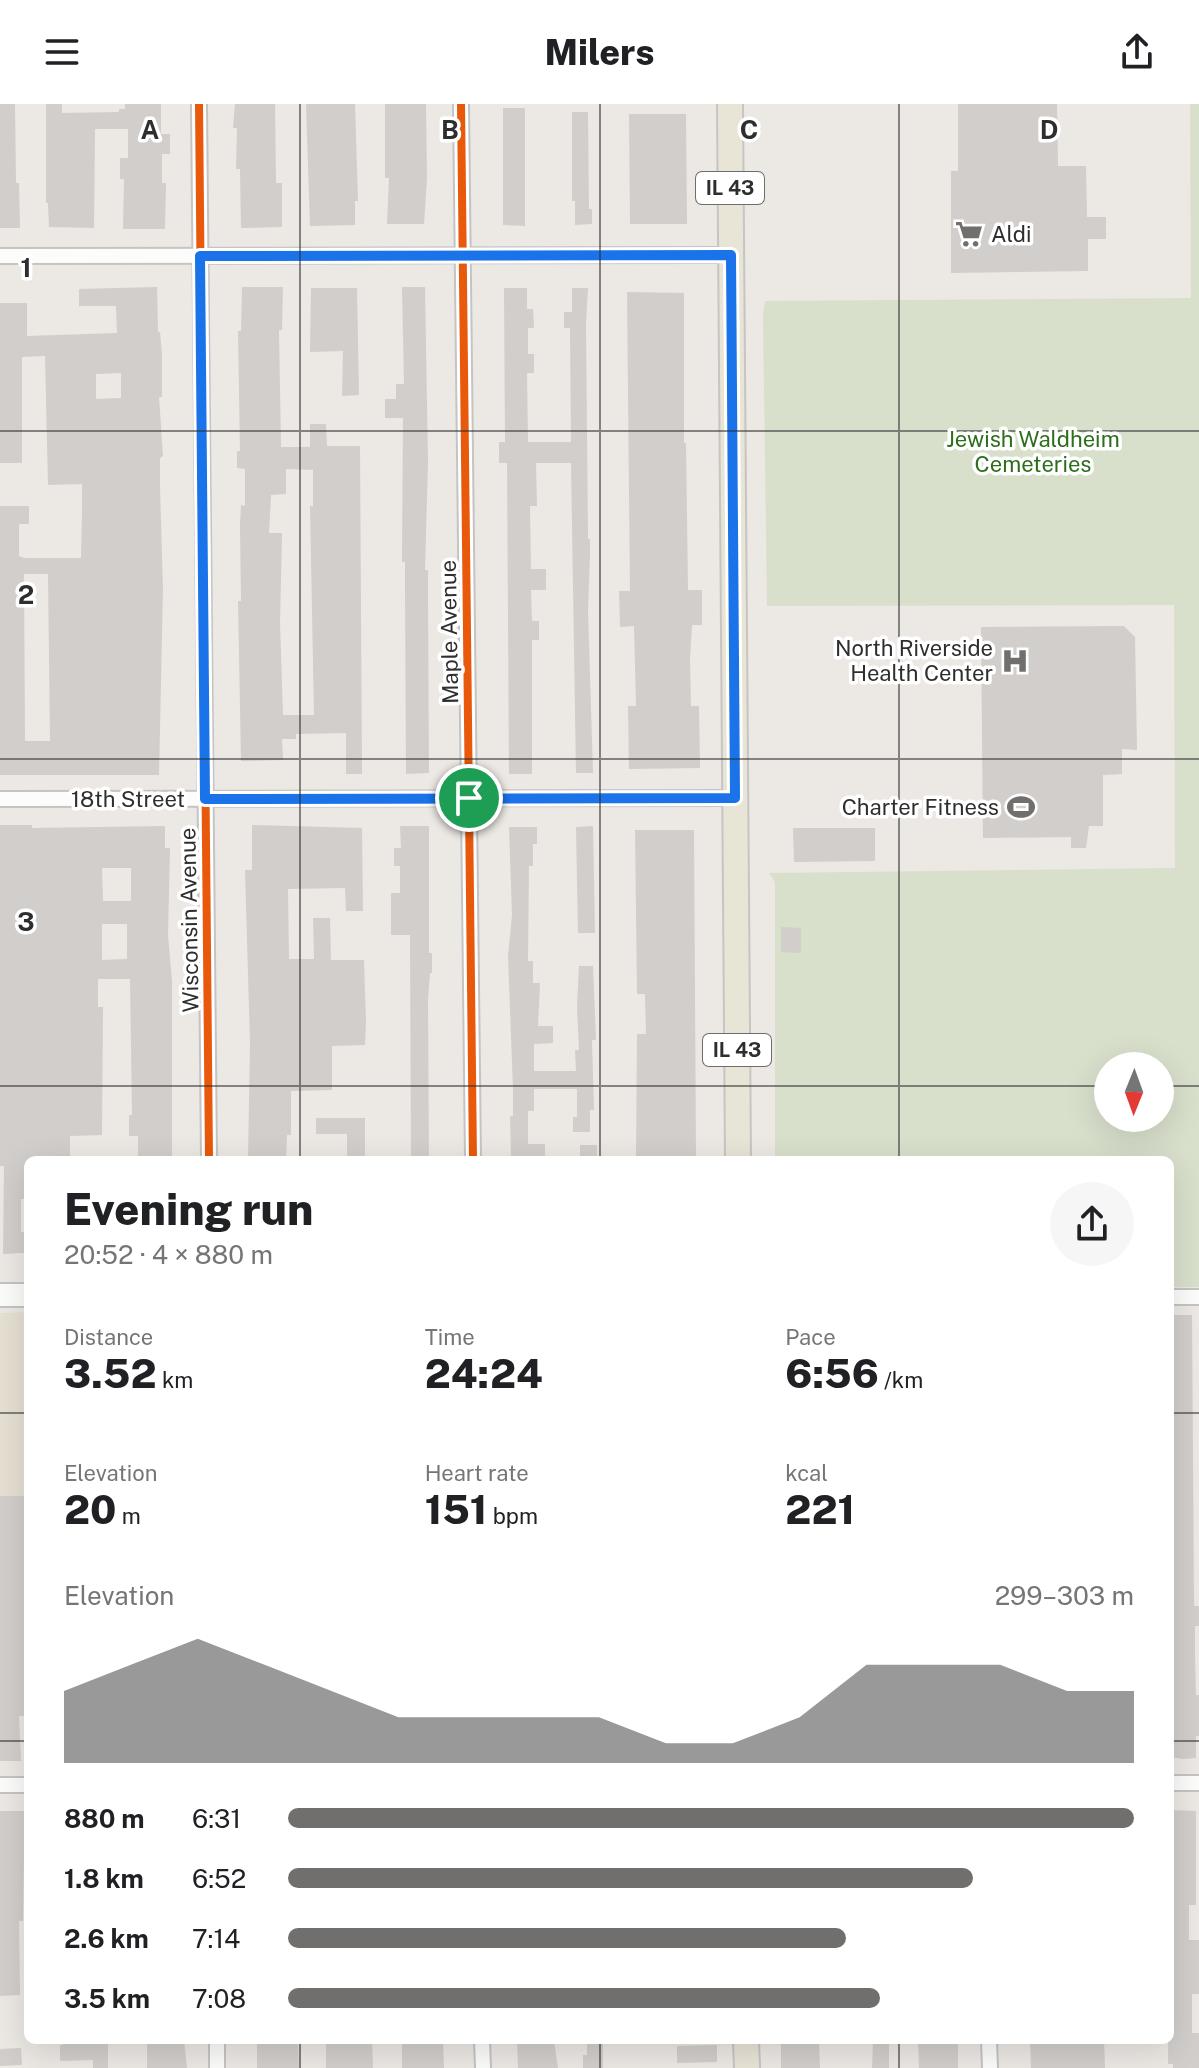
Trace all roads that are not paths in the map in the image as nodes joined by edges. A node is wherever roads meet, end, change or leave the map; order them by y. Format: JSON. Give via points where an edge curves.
{"nodes":[{"id":1,"x":199,"y":104,"type":"edge"},
{"id":2,"x":461,"y":104,"type":"edge"},
{"id":3,"x":730,"y":104,"type":"edge"},
{"id":4,"x":463,"y":255,"type":"junction"},
{"id":5,"x":731,"y":255,"type":"junction"},
{"id":6,"x":0,"y":256,"type":"edge"},
{"id":7,"x":200,"y":256,"type":"junction"},
{"id":8,"x":469,"y":798,"type":"junction"},
{"id":9,"x":735,"y":798,"type":"junction"},
{"id":10,"x":0,"y":799,"type":"edge"},
{"id":11,"x":205,"y":799,"type":"junction"},
{"id":12,"x":209,"y":1156,"type":"edge"},
{"id":13,"x":473,"y":1156,"type":"edge"},
{"id":14,"x":738,"y":1156,"type":"edge"},
{"id":15,"x":0,"y":1295,"type":"edge"},
{"id":16,"x":24,"y":1295,"type":"edge"},
{"id":17,"x":1174,"y":1297,"type":"edge"},
{"id":18,"x":1199,"y":1297,"type":"edge"},
{"id":19,"x":1174,"y":1783,"type":"edge"},
{"id":20,"x":1199,"y":1783,"type":"edge"},
{"id":21,"x":0,"y":1785,"type":"edge"},
{"id":22,"x":24,"y":1785,"type":"edge"},
{"id":23,"x":217,"y":2044,"type":"edge"},
{"id":24,"x":482,"y":2044,"type":"edge"},
{"id":25,"x":746,"y":2044,"type":"edge"},
{"id":26,"x":989,"y":2044,"type":"edge"},
{"id":27,"x":217,"y":2068,"type":"edge"},
{"id":28,"x":483,"y":2068,"type":"edge"},
{"id":29,"x":747,"y":2068,"type":"edge"},
{"id":30,"x":990,"y":2068,"type":"edge"}],
"edges":[{"from":1,"to":7,"type":"street","name":"Wisconsin Avenue"},
{"from":2,"to":4,"type":"street","name":"Maple Avenue"},
{"from":3,"to":5,"type":"main road","number":"IL 43"},
{"from":4,"to":5,"type":"street"},
{"from":4,"to":7,"type":"street"},
{"from":4,"to":8,"type":"street","name":"Maple Avenue"},
{"from":5,"to":9,"type":"main road","number":"IL 43"},
{"from":6,"to":7,"type":"street"},
{"from":7,"to":11,"type":"street","name":"Wisconsin Avenue"},
{"from":8,"to":9,"type":"street","name":"18th Street"},
{"from":8,"to":11,"type":"street","name":"18th Street"},
{"from":8,"to":13,"type":"street","name":"Maple Avenue"},
{"from":9,"to":14,"type":"main road","number":"IL 43"},
{"from":10,"to":11,"type":"street","name":"18th Street"},
{"from":11,"to":12,"type":"street","name":"Wisconsin Avenue"},
{"from":15,"to":16,"type":"street"},
{"from":17,"to":18,"type":"street"},
{"from":19,"to":20,"type":"street"},
{"from":21,"to":22,"type":"street"},
{"from":23,"to":27,"type":"street"},
{"from":24,"to":28,"type":"street"},
{"from":25,"to":29,"type":"main road"},
{"from":26,"to":30,"type":"street"}]}
